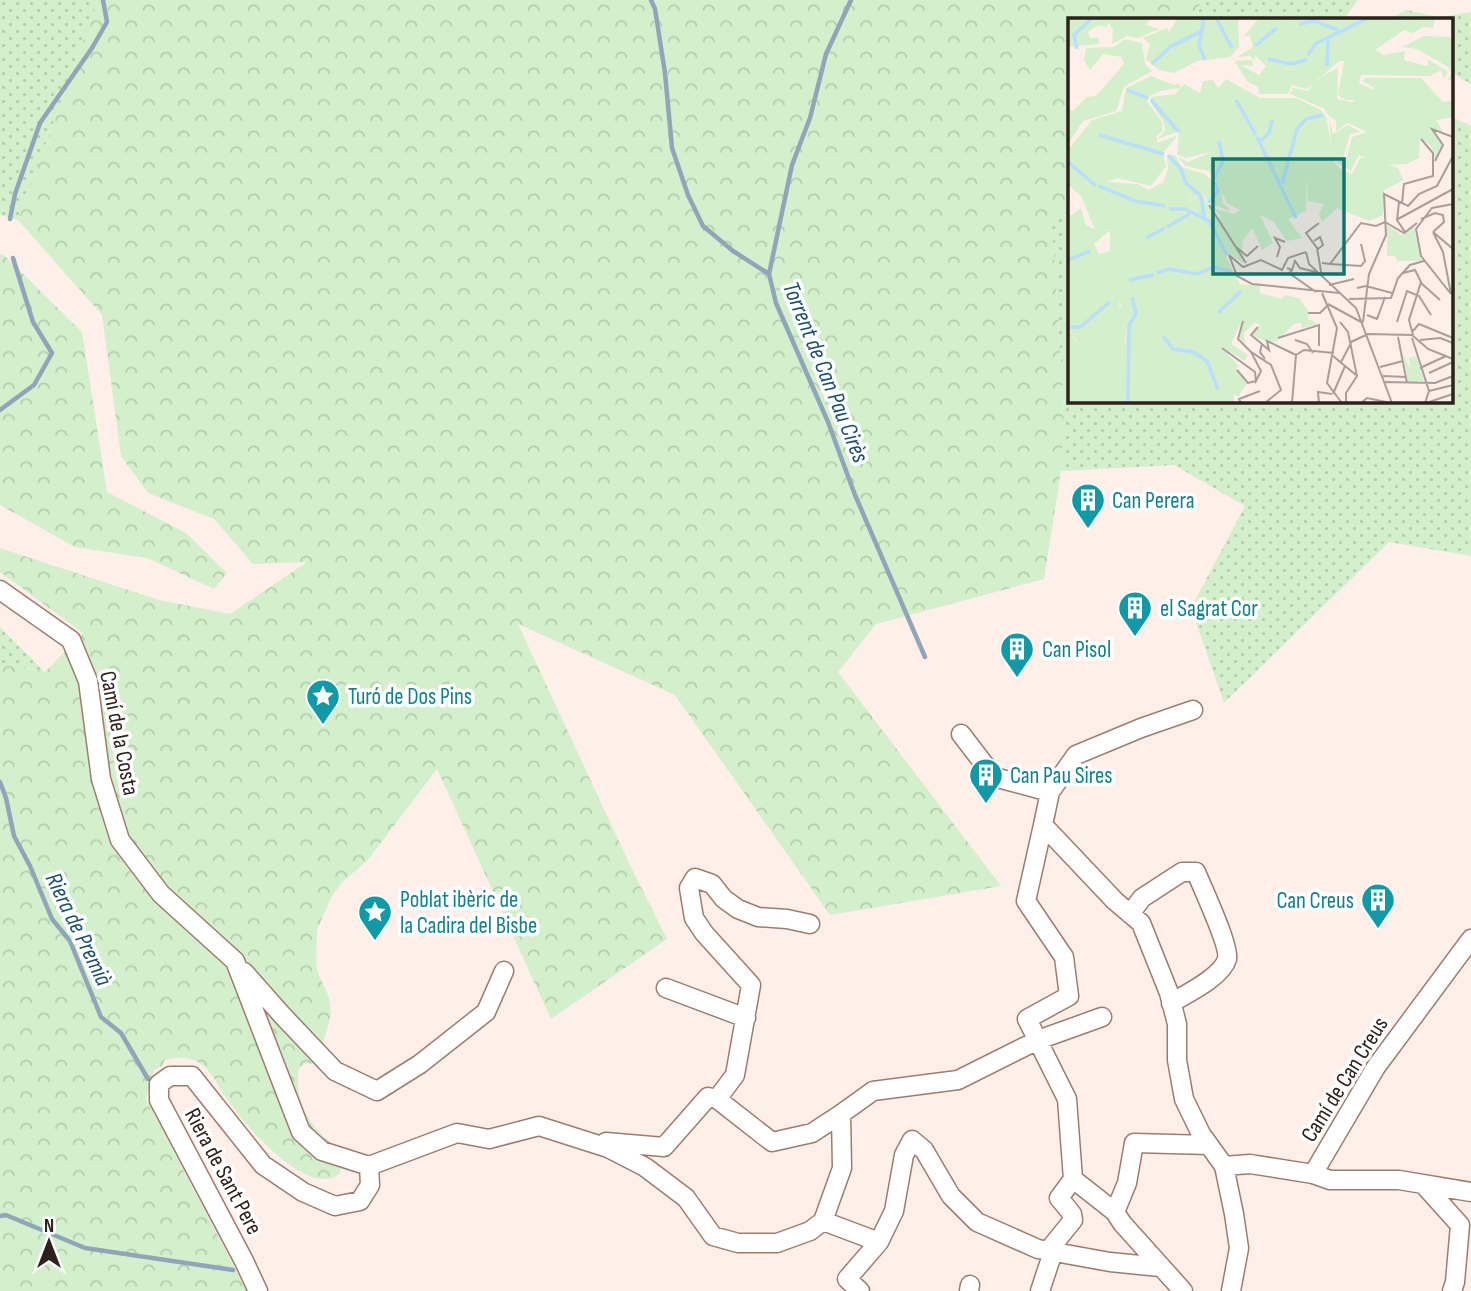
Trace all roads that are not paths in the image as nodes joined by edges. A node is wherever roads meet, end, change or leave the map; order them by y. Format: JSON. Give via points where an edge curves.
{"nodes":[{"id":1,"x":0,"y":590,"type":"edge"},
{"id":2,"x":1193,"y":710,"type":"dead end"},
{"id":3,"x":961,"y":734,"type":"dead end"},
{"id":4,"x":1049,"y":792,"type":"junction"},
{"id":5,"x":1043,"y":825,"type":"junction"},
{"id":6,"x":1130,"y":914,"type":"junction"},
{"id":7,"x":810,"y":925,"type":"dead end"},
{"id":8,"x":1471,"y":939,"type":"edge"},
{"id":9,"x":234,"y":961,"type":"junction"},
{"id":10,"x":504,"y":971,"type":"dead end"},
{"id":11,"x":666,"y":988,"type":"dead end"},
{"id":12,"x":1171,"y":1003,"type":"junction"},
{"id":13,"x":1102,"y":1017,"type":"dead end"},
{"id":14,"x":746,"y":1018,"type":"junction"},
{"id":15,"x":1038,"y":1040,"type":"junction"},
{"id":16,"x":717,"y":1099,"type":"junction"},
{"id":17,"x":841,"y":1114,"type":"junction"},
{"id":18,"x":585,"y":1141,"type":"junction"},
{"id":19,"x":1209,"y":1145,"type":"junction"},
{"id":20,"x":369,"y":1166,"type":"junction"},
{"id":21,"x":1224,"y":1166,"type":"junction"},
{"id":22,"x":1313,"y":1174,"type":"junction"},
{"id":23,"x":1073,"y":1179,"type":"junction"},
{"id":24,"x":1423,"y":1184,"type":"junction"},
{"id":25,"x":1471,"y":1192,"type":"edge"},
{"id":26,"x":1115,"y":1212,"type":"junction"},
{"id":27,"x":823,"y":1222,"type":"junction"},
{"id":28,"x":879,"y":1242,"type":"junction"},
{"id":29,"x":1050,"y":1252,"type":"junction"},
{"id":30,"x":1160,"y":1267,"type":"junction"},
{"id":31,"x":853,"y":1285,"type":"edge"},
{"id":32,"x":258,"y":1291,"type":"edge"},
{"id":33,"x":1040,"y":1291,"type":"edge"},
{"id":34,"x":1184,"y":1291,"type":"edge"},
{"id":35,"x":1231,"y":1291,"type":"edge"},
{"id":36,"x":1452,"y":1291,"type":"edge"}],
"edges":[{"from":1,"to":9,"type":"street","name":"Camí de la Costa","via":[[72,639],[89,681],[101,779],[120,840],[161,894]]},
{"from":2,"to":4,"type":"street","via":[[1076,755]]},
{"from":3,"to":4,"type":"street","via":[[994,777]]},
{"from":4,"to":5,"type":"street"},
{"from":5,"to":6,"type":"street"},
{"from":5,"to":15,"type":"street","via":[[1026,901],[1064,957],[1069,996],[1027,1018]]},
{"from":6,"to":12,"type":"street","via":[[1141,923]]},
{"from":6,"to":12,"type":"street","via":[[1142,898],[1182,872],[1196,872],[1227,959],[1212,978]]},
{"from":7,"to":14,"type":"street","via":[[738,909],[712,884],[695,878],[689,888],[694,918],[751,985]]},
{"from":8,"to":22,"type":"street","name":"Camí de Can Creus","via":[[1376,1067]]},
{"from":9,"to":10,"type":"street","name":"Camí de la Costa","via":[[335,1071],[377,1091],[486,1012]]},
{"from":9,"to":20,"type":"street","name":"Camí de la Costa","via":[[301,1132],[322,1151]]},
{"from":11,"to":14,"type":"street"},
{"from":12,"to":19,"type":"street","via":[[1184,1099]]},
{"from":13,"to":15,"type":"street"},
{"from":14,"to":16,"type":"street","via":[[735,1075]]},
{"from":15,"to":17,"type":"street","via":[[958,1080],[873,1091]]},
{"from":15,"to":23,"type":"street","via":[[1067,1099]]},
{"from":16,"to":17,"type":"street","via":[[772,1142],[812,1133]]},
{"from":16,"to":18,"type":"street","via":[[708,1097],[664,1147]]},
{"from":17,"to":27,"type":"street","via":[[842,1168]]},
{"from":18,"to":20,"type":"street","via":[[538,1126],[489,1139],[457,1133]]},
{"from":18,"to":27,"type":"street","via":[[645,1167],[686,1198],[713,1236],[738,1243],[777,1243]]},
{"from":19,"to":21,"type":"street"},
{"from":19,"to":26,"type":"street","via":[[1134,1143],[1127,1183]]},
{"from":20,"to":32,"type":"street","name":"Riera de Sant Pere","via":[[370,1185],[360,1201],[335,1206],[263,1166],[192,1076],[170,1076],[159,1084],[159,1100]]},
{"from":21,"to":22,"type":"street","name":"Camí de Can Creus","via":[[1250,1164]]},
{"from":21,"to":35,"type":"street","via":[[1239,1248]]},
{"from":22,"to":24,"type":"street","via":[[1330,1180]]},
{"from":23,"to":26,"type":"street"},
{"from":23,"to":29,"type":"street","via":[[1059,1198],[1073,1220]]},
{"from":24,"to":25,"type":"street"},
{"from":24,"to":36,"type":"street","via":[[1460,1225]]},
{"from":26,"to":30,"type":"street"},
{"from":27,"to":28,"type":"street"},
{"from":28,"to":29,"type":"street","via":[[894,1211],[904,1155],[912,1140],[925,1150],[951,1196],[977,1222]]},
{"from":28,"to":31,"type":"street"},
{"from":29,"to":30,"type":"street"},
{"from":29,"to":33,"type":"street"},
{"from":30,"to":34,"type":"street"}]}
